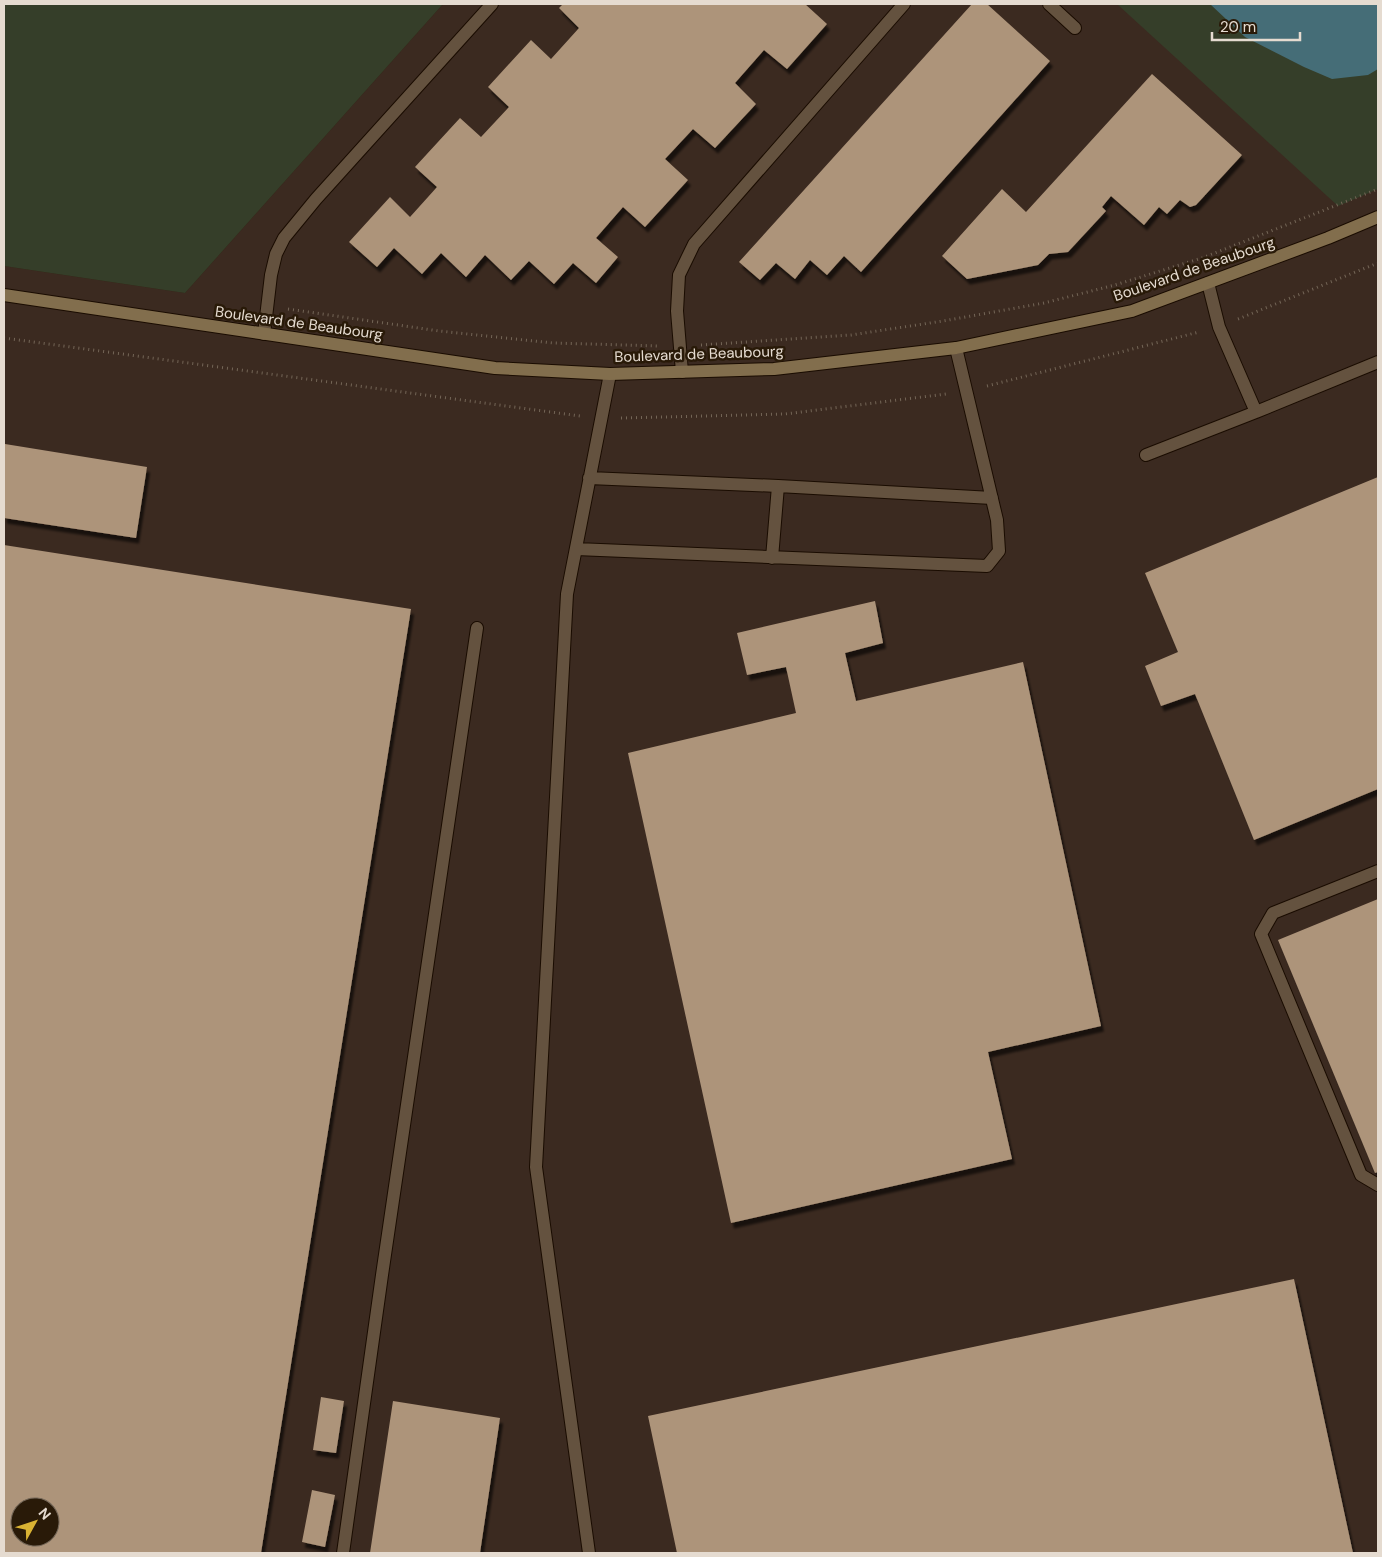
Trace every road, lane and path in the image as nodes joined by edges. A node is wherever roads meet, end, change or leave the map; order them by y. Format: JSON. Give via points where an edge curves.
{"nodes":[{"id":1,"x":492,"y":4,"type":"edge"},
{"id":2,"x":904,"y":4,"type":"edge"},
{"id":3,"x":1049,"y":4,"type":"edge"},
{"id":4,"x":1075,"y":28,"type":"dead end"},
{"id":5,"x":1378,"y":189,"type":"edge"},
{"id":6,"x":1378,"y":217,"type":"edge"},
{"id":7,"x":1208,"y":283,"type":"junction"},
{"id":8,"x":4,"y":295,"type":"edge"},
{"id":9,"x":267,"y":306,"type":"junction"},
{"id":10,"x":264,"y":334,"type":"junction"},
{"id":11,"x":680,"y":346,"type":"junction"},
{"id":12,"x":956,"y":348,"type":"junction"},
{"id":13,"x":1378,"y":362,"type":"edge"},
{"id":14,"x":682,"y":372,"type":"junction"},
{"id":15,"x":610,"y":374,"type":"junction"},
{"id":16,"x":1256,"y":412,"type":"junction"},
{"id":17,"x":1146,"y":455,"type":"dead end"},
{"id":18,"x":589,"y":478,"type":"junction"},
{"id":19,"x":778,"y":486,"type":"junction"},
{"id":20,"x":992,"y":498,"type":"junction"},
{"id":21,"x":576,"y":549,"type":"junction"},
{"id":22,"x":772,"y":558,"type":"junction"},
{"id":23,"x":477,"y":628,"type":"dead end"},
{"id":24,"x":1378,"y":871,"type":"edge"},
{"id":25,"x":1378,"y":1185,"type":"edge"},
{"id":26,"x":343,"y":1553,"type":"edge"},
{"id":27,"x":589,"y":1553,"type":"edge"}],
"edges":[{"from":1,"to":9,"type":"lane","via":[[284,238],[276,254]]},
{"from":2,"to":11,"type":"lane","via":[[694,244],[679,275],[677,311]]},
{"from":3,"to":4,"type":"lane"},
{"from":5,"to":11,"type":"path","via":[[1202,258],[1044,303],[851,334]]},
{"from":6,"to":7,"type":"main road","name":"Boulevard de Beaubourg"},
{"from":7,"to":12,"type":"main road","name":"Boulevard de Beaubourg","via":[[1132,311]]},
{"from":7,"to":16,"type":"lane","via":[[1219,327]]},
{"from":8,"to":10,"type":"main road","name":"Boulevard de Beaubourg"},
{"from":9,"to":10,"type":"lane"},
{"from":9,"to":11,"type":"path","via":[[439,331],[544,342]]},
{"from":10,"to":15,"type":"main road","name":"Boulevard de Beaubourg","via":[[495,368]]},
{"from":11,"to":14,"type":"lane"},
{"from":12,"to":14,"type":"main road","name":"Boulevard de Beaubourg","via":[[774,369]]},
{"from":12,"to":20,"type":"lane"},
{"from":13,"to":16,"type":"lane"},
{"from":14,"to":15,"type":"main road","name":"Boulevard de Beaubourg"},
{"from":15,"to":18,"type":"lane"},
{"from":16,"to":17,"type":"lane"},
{"from":18,"to":19,"type":"lane"},
{"from":18,"to":21,"type":"lane"},
{"from":19,"to":20,"type":"lane"},
{"from":19,"to":22,"type":"lane"},
{"from":20,"to":22,"type":"lane","via":[[999,551],[987,566]]},
{"from":21,"to":22,"type":"lane"},
{"from":21,"to":27,"type":"lane","via":[[567,594],[536,1167]]},
{"from":23,"to":26,"type":"lane"},
{"from":24,"to":25,"type":"lane","via":[[1273,914],[1261,934],[1361,1175]]}]}
